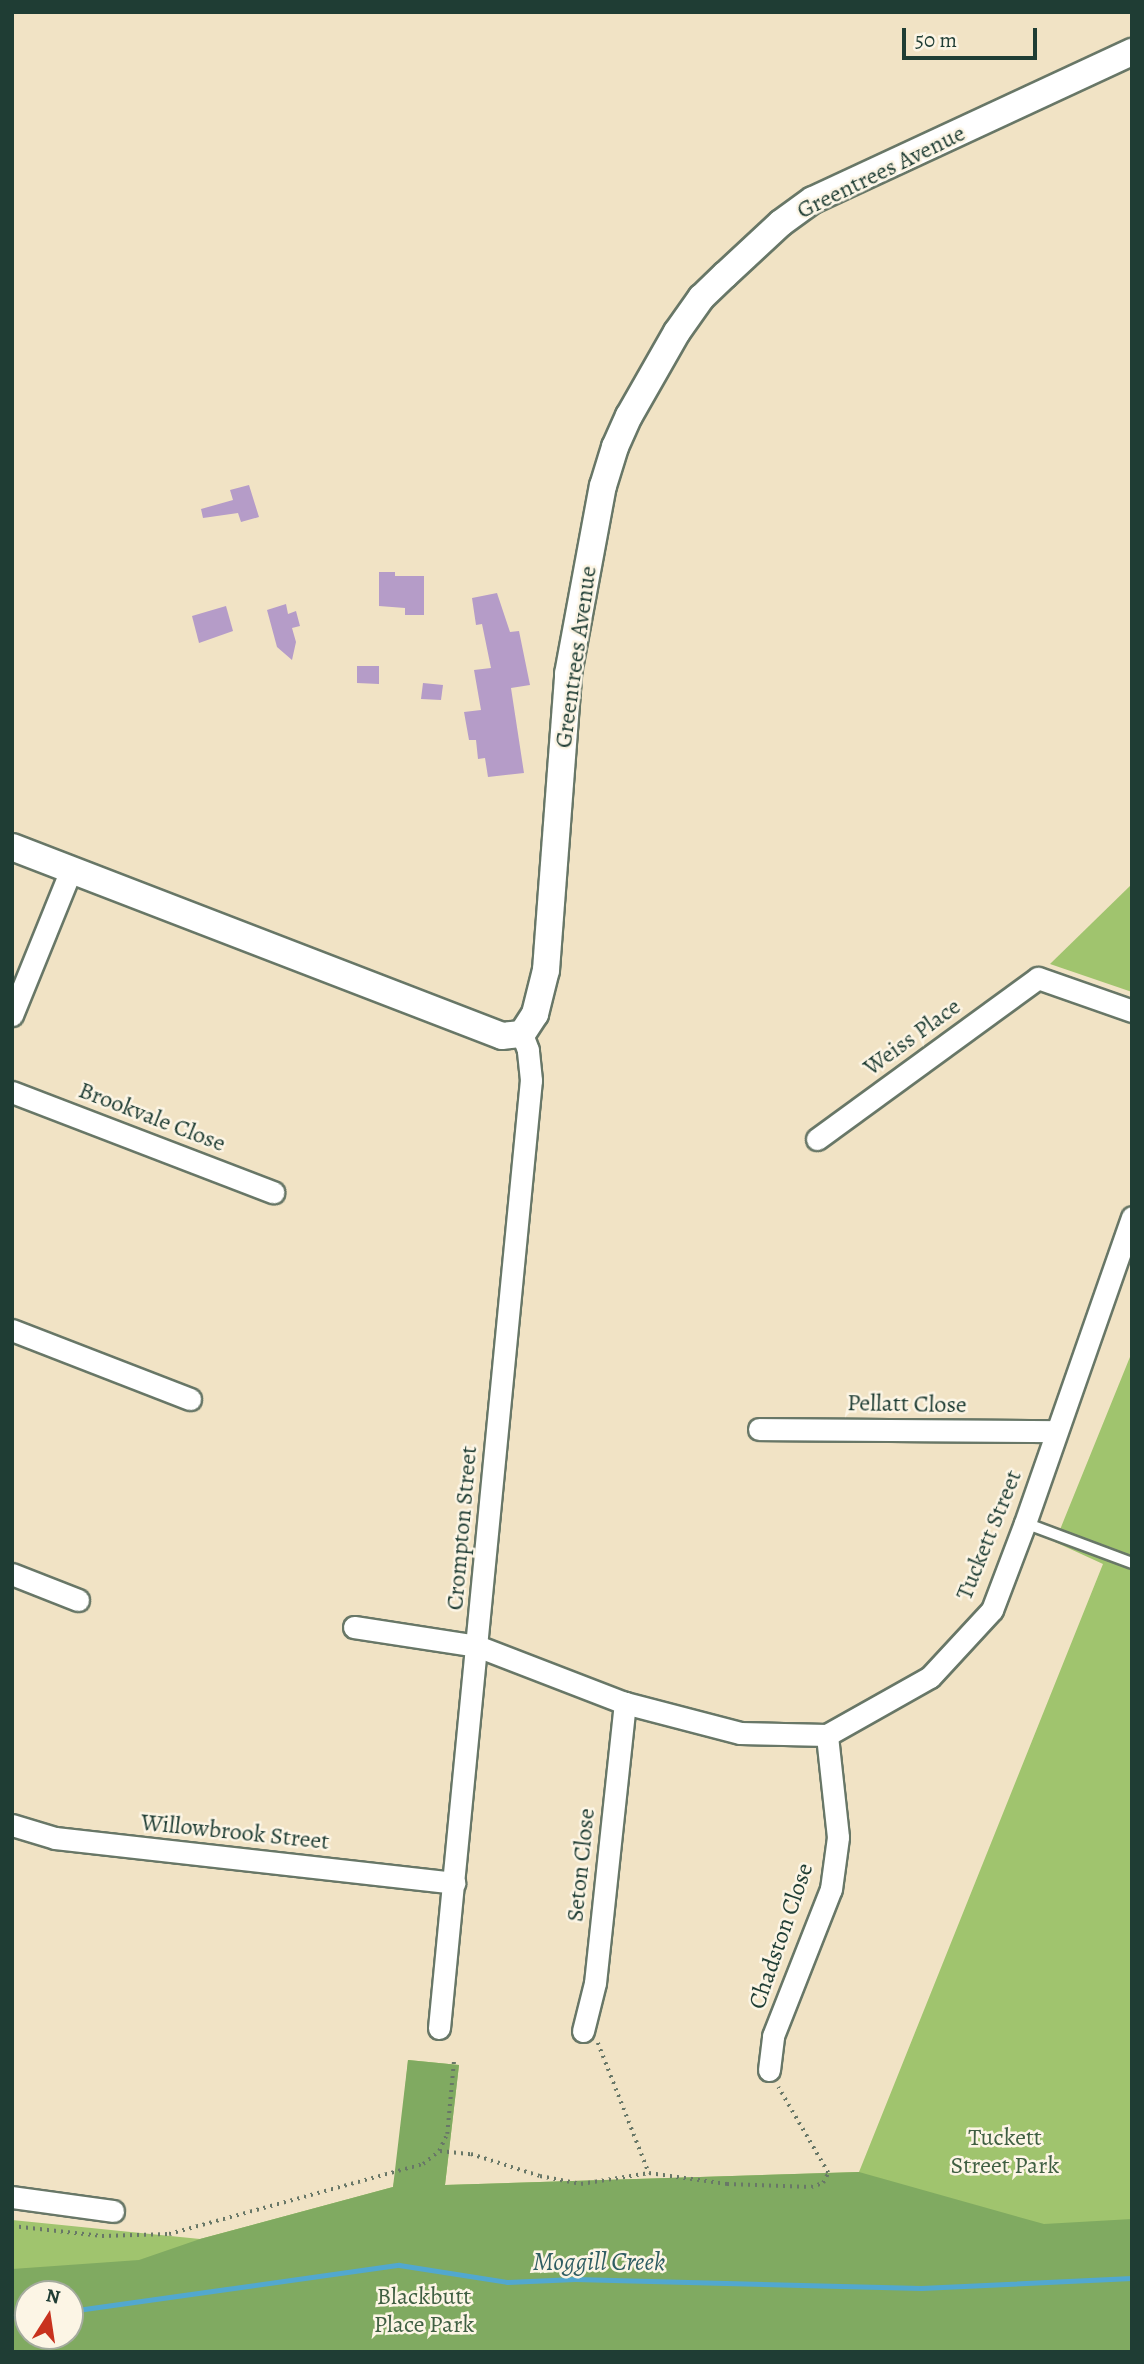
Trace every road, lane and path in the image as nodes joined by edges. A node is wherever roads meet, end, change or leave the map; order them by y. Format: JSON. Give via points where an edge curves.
{"nodes":[{"id":1,"x":1132,"y":52,"type":"edge"},
{"id":2,"x":12,"y":847,"type":"edge"},
{"id":3,"x":71,"y":870,"type":"junction"},
{"id":4,"x":1132,"y":1011,"type":"edge"},
{"id":5,"x":12,"y":1015,"type":"edge"},
{"id":6,"x":522,"y":1034,"type":"junction"},
{"id":7,"x":12,"y":1092,"type":"edge"},
{"id":8,"x":817,"y":1139,"type":"dead end"},
{"id":9,"x":273,"y":1192,"type":"dead end"},
{"id":10,"x":1132,"y":1217,"type":"edge"},
{"id":11,"x":12,"y":1330,"type":"edge"},
{"id":12,"x":190,"y":1399,"type":"dead end"},
{"id":13,"x":759,"y":1429,"type":"dead end"},
{"id":14,"x":1055,"y":1431,"type":"junction"},
{"id":15,"x":1025,"y":1523,"type":"junction"},
{"id":16,"x":1132,"y":1563,"type":"edge"},
{"id":17,"x":12,"y":1574,"type":"edge"},
{"id":18,"x":78,"y":1600,"type":"dead end"},
{"id":19,"x":354,"y":1627,"type":"dead end"},
{"id":20,"x":477,"y":1646,"type":"junction"},
{"id":21,"x":625,"y":1703,"type":"junction"},
{"id":22,"x":827,"y":1735,"type":"junction"},
{"id":23,"x":12,"y":1825,"type":"edge"},
{"id":24,"x":454,"y":1883,"type":"junction"},
{"id":25,"x":439,"y":2028,"type":"dead end"},
{"id":26,"x":583,"y":2031,"type":"joint"},
{"id":27,"x":454,"y":2058,"type":"dead end"},
{"id":28,"x":769,"y":2070,"type":"joint"},
{"id":29,"x":439,"y":2151,"type":"junction"},
{"id":30,"x":649,"y":2173,"type":"junction"},
{"id":31,"x":12,"y":2197,"type":"edge"},
{"id":32,"x":113,"y":2211,"type":"dead end"},
{"id":33,"x":12,"y":2226,"type":"edge"}],
"edges":[{"from":1,"to":6,"type":"street","name":"Greentrees Avenue","via":[[813,200],[781,223],[709,290],[677,332],[629,416],[603,486],[568,674],[546,970],[535,1014]]},
{"from":2,"to":3,"type":"street"},
{"from":3,"to":5,"type":"street"},
{"from":3,"to":6,"type":"street","via":[[502,1036]]},
{"from":4,"to":8,"type":"street","name":"Weiss Place","via":[[1038,978]]},
{"from":6,"to":20,"type":"street","name":"Crompton Street","via":[[531,1080]]},
{"from":7,"to":9,"type":"street","name":"Brookvale Close"},
{"from":10,"to":14,"type":"street","name":"Tuckett Street"},
{"from":11,"to":12,"type":"street"},
{"from":13,"to":14,"type":"street","name":"Pellatt Close"},
{"from":14,"to":15,"type":"street","name":"Tuckett Street"},
{"from":15,"to":16,"type":"lane"},
{"from":15,"to":22,"type":"street","name":"Tuckett Street","via":[[992,1610],[930,1677]]},
{"from":17,"to":18,"type":"street"},
{"from":19,"to":20,"type":"street"},
{"from":20,"to":21,"type":"street"},
{"from":20,"to":24,"type":"street","name":"Crompton Street"},
{"from":21,"to":22,"type":"street","via":[[740,1733]]},
{"from":21,"to":26,"type":"street","name":"Seton Close","via":[[595,1983]]},
{"from":22,"to":28,"type":"street","name":"Chadston Close","via":[[838,1837],[831,1889],[774,2036]]},
{"from":23,"to":24,"type":"street","name":"Willowbrook Street","via":[[55,1838]]},
{"from":24,"to":25,"type":"street","name":"Crompton Street"},
{"from":26,"to":30,"type":"path","via":[[598,2042]]},
{"from":27,"to":29,"type":"path","via":[[447,2134]]},
{"from":28,"to":30,"type":"path","via":[[828,2174],[823,2183],[811,2187],[727,2184]]},
{"from":29,"to":30,"type":"path","via":[[471,2154],[540,2176],[581,2183]]},
{"from":29,"to":33,"type":"path","via":[[423,2164],[169,2234],[102,2236]]},
{"from":31,"to":32,"type":"street"}]}
